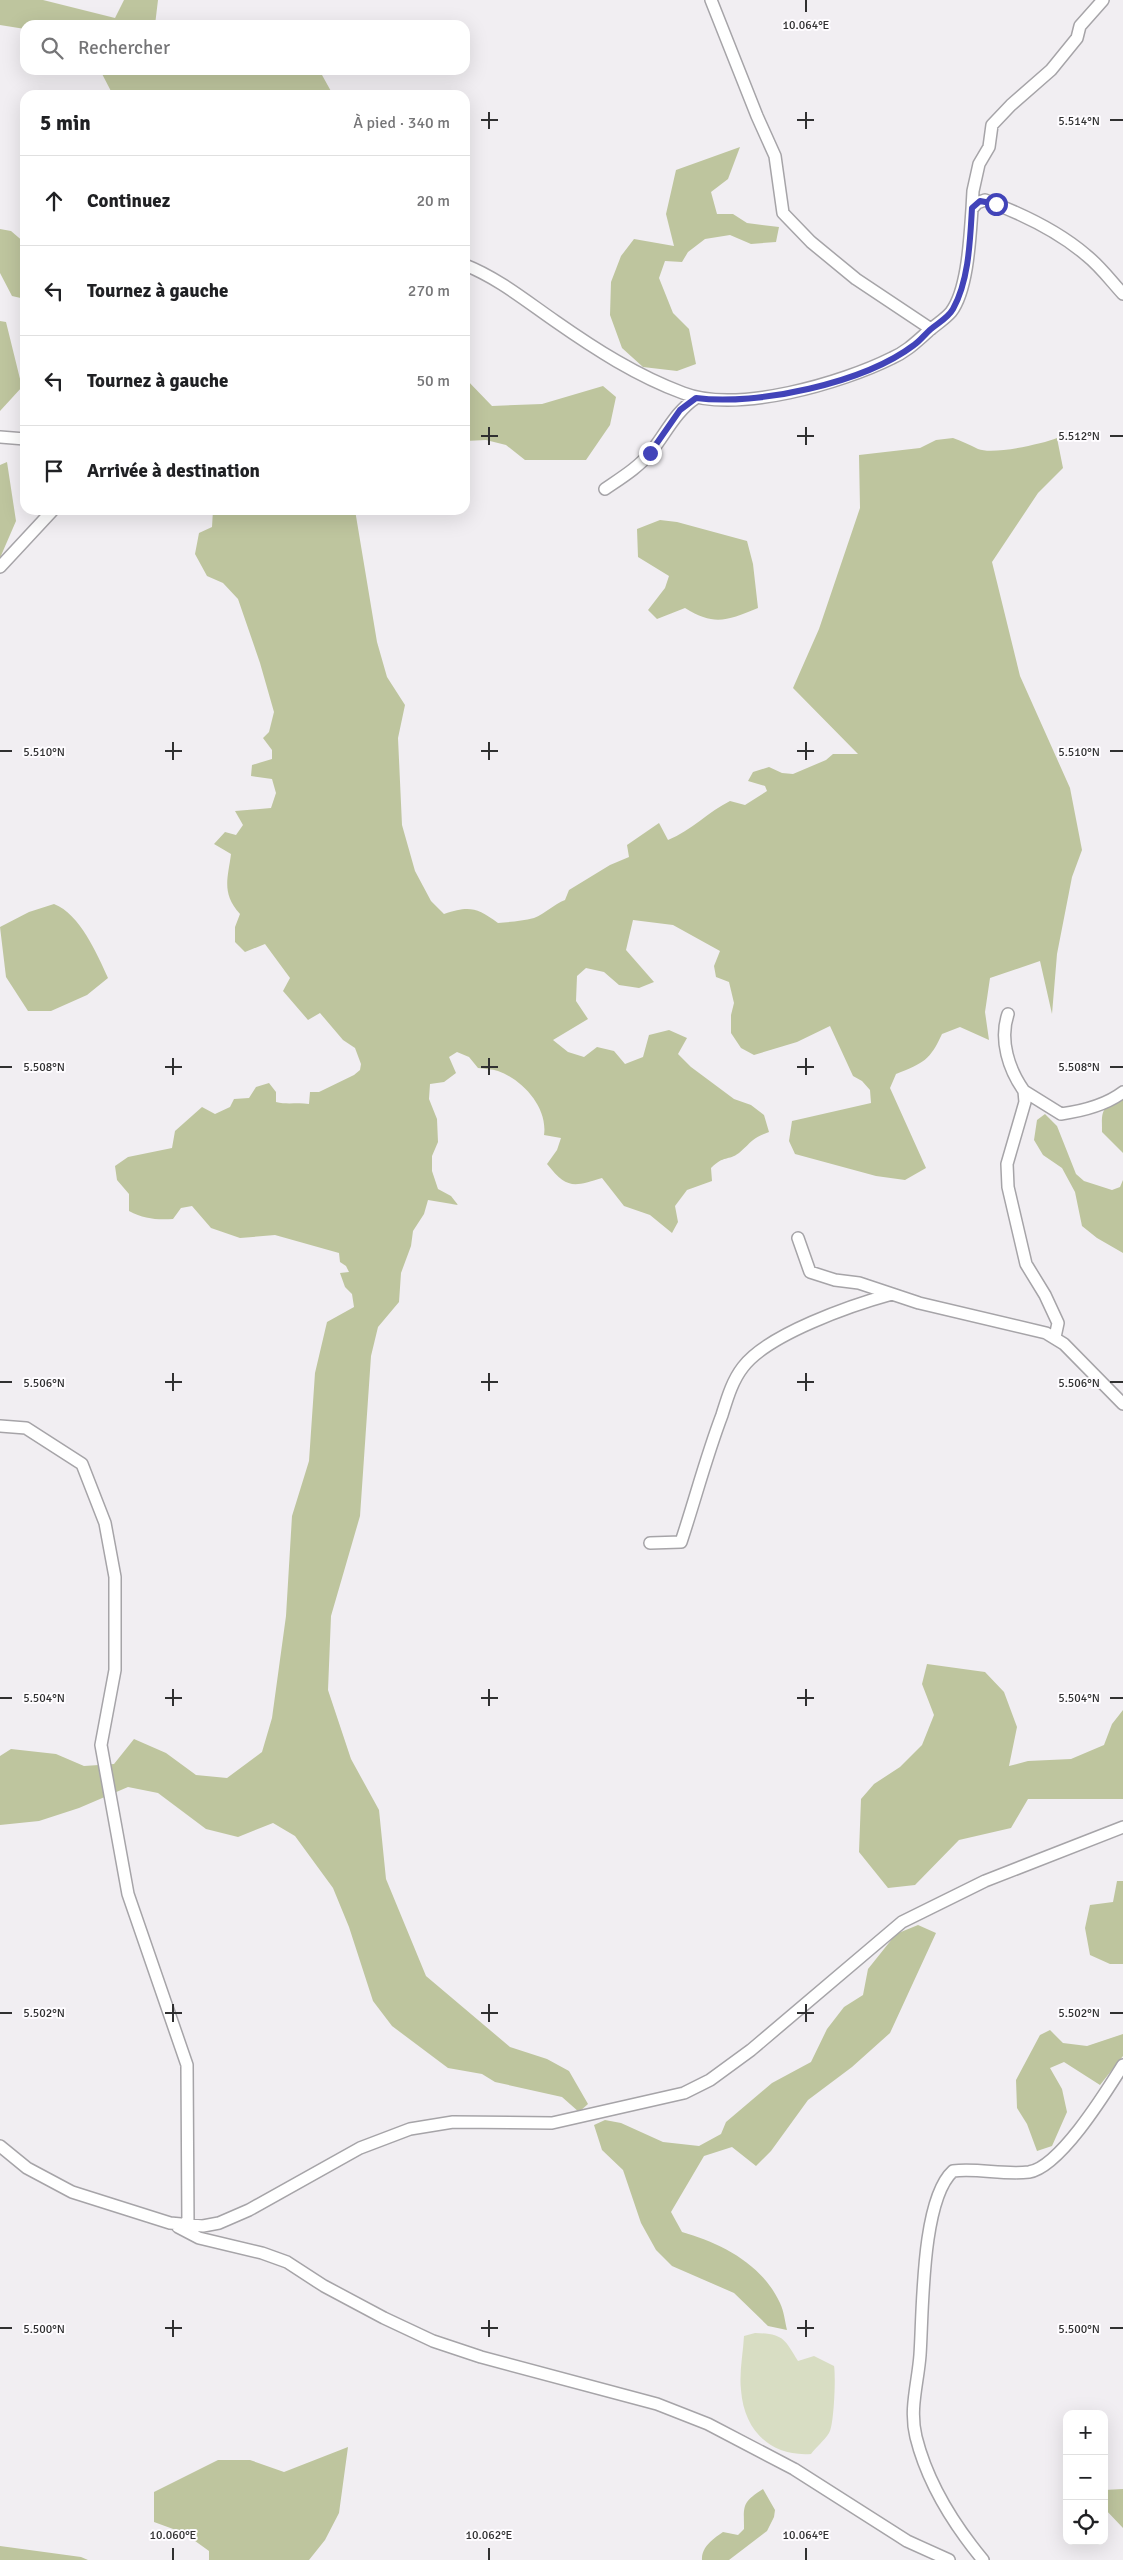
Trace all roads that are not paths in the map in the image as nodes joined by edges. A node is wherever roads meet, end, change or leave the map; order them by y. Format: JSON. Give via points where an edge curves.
{"nodes":[{"id":1,"x":711,"y":0,"type":"edge"},
{"id":2,"x":1103,"y":0,"type":"edge"},
{"id":3,"x":972,"y":208,"type":"junction"},
{"id":4,"x":470,"y":268,"type":"edge"},
{"id":5,"x":1123,"y":294,"type":"edge"},
{"id":6,"x":931,"y":329,"type":"junction"},
{"id":7,"x":696,"y":398,"type":"junction"},
{"id":8,"x":0,"y":437,"type":"edge"},
{"id":9,"x":20,"y":439,"type":"edge"},
{"id":10,"x":606,"y":489,"type":"dead end"},
{"id":11,"x":48,"y":515,"type":"edge"},
{"id":12,"x":0,"y":567,"type":"edge"},
{"id":13,"x":1008,"y":1014,"type":"dead end"},
{"id":14,"x":1024,"y":1091,"type":"junction"},
{"id":15,"x":1123,"y":1092,"type":"edge"},
{"id":16,"x":798,"y":1238,"type":"dead end"},
{"id":17,"x":892,"y":1294,"type":"junction"},
{"id":18,"x":1055,"y":1337,"type":"junction"},
{"id":19,"x":1123,"y":1404,"type":"edge"},
{"id":20,"x":0,"y":1426,"type":"edge"},
{"id":21,"x":650,"y":1543,"type":"dead end"},
{"id":22,"x":1123,"y":1827,"type":"edge"},
{"id":23,"x":1123,"y":2065,"type":"edge"},
{"id":24,"x":0,"y":2146,"type":"edge"},
{"id":25,"x":170,"y":2223,"type":"junction"},
{"id":26,"x":188,"y":2226,"type":"junction"},
{"id":27,"x":949,"y":2560,"type":"edge"},
{"id":28,"x":983,"y":2560,"type":"edge"}],
"edges":[{"from":1,"to":6,"type":"street","via":[[775,156],[783,213],[856,280]]},
{"from":2,"to":3,"type":"street","via":[[1080,26],[1077,38],[1050,70],[992,125],[988,147],[979,164]]},
{"from":3,"to":5,"type":"street","via":[[985,200],[1059,236],[1086,255]]},
{"from":3,"to":6,"type":"street","via":[[961,288],[952,310]]},
{"from":4,"to":7,"type":"street","via":[[503,285],[623,365]]},
{"from":6,"to":7,"type":"street","via":[[893,358],[844,378],[777,395],[717,400]]},
{"from":7,"to":10,"type":"street","via":[[680,410],[650,453]]},
{"from":8,"to":9,"type":"street"},
{"from":11,"to":12,"type":"street"},
{"from":13,"to":14,"type":"street","via":[[1004,1034],[1010,1066]]},
{"from":14,"to":15,"type":"street","via":[[1061,1114],[1113,1100]]},
{"from":14,"to":18,"type":"street","via":[[1025,1102],[1007,1164],[1008,1188],[1026,1264],[1058,1324]]},
{"from":16,"to":17,"type":"street","via":[[810,1272]]},
{"from":17,"to":18,"type":"street"},
{"from":17,"to":21,"type":"street","via":[[824,1317],[783,1337],[744,1366],[736,1378],[710,1448],[681,1542]]},
{"from":18,"to":19,"type":"street"},
{"from":20,"to":26,"type":"street","via":[[26,1428],[82,1464],[105,1523],[115,1577],[115,1670],[100,1745],[128,1894],[187,2065]]},
{"from":22,"to":26,"type":"street","via":[[985,1881],[902,1922],[751,2050],[710,2080],[684,2093],[552,2123],[453,2122],[410,2129],[360,2148],[249,2210],[219,2223]]},
{"from":23,"to":28,"type":"street","via":[[1076,2133],[1044,2166],[1012,2174],[953,2171],[946,2177],[936,2206],[924,2262],[920,2356],[912,2403],[916,2437],[948,2512]]},
{"from":24,"to":25,"type":"street","via":[[27,2168],[72,2192]]},
{"from":25,"to":26,"type":"street"},
{"from":25,"to":27,"type":"street","via":[[199,2238],[287,2262],[375,2314],[432,2341],[657,2404],[708,2424],[794,2470],[907,2541]]}]}
